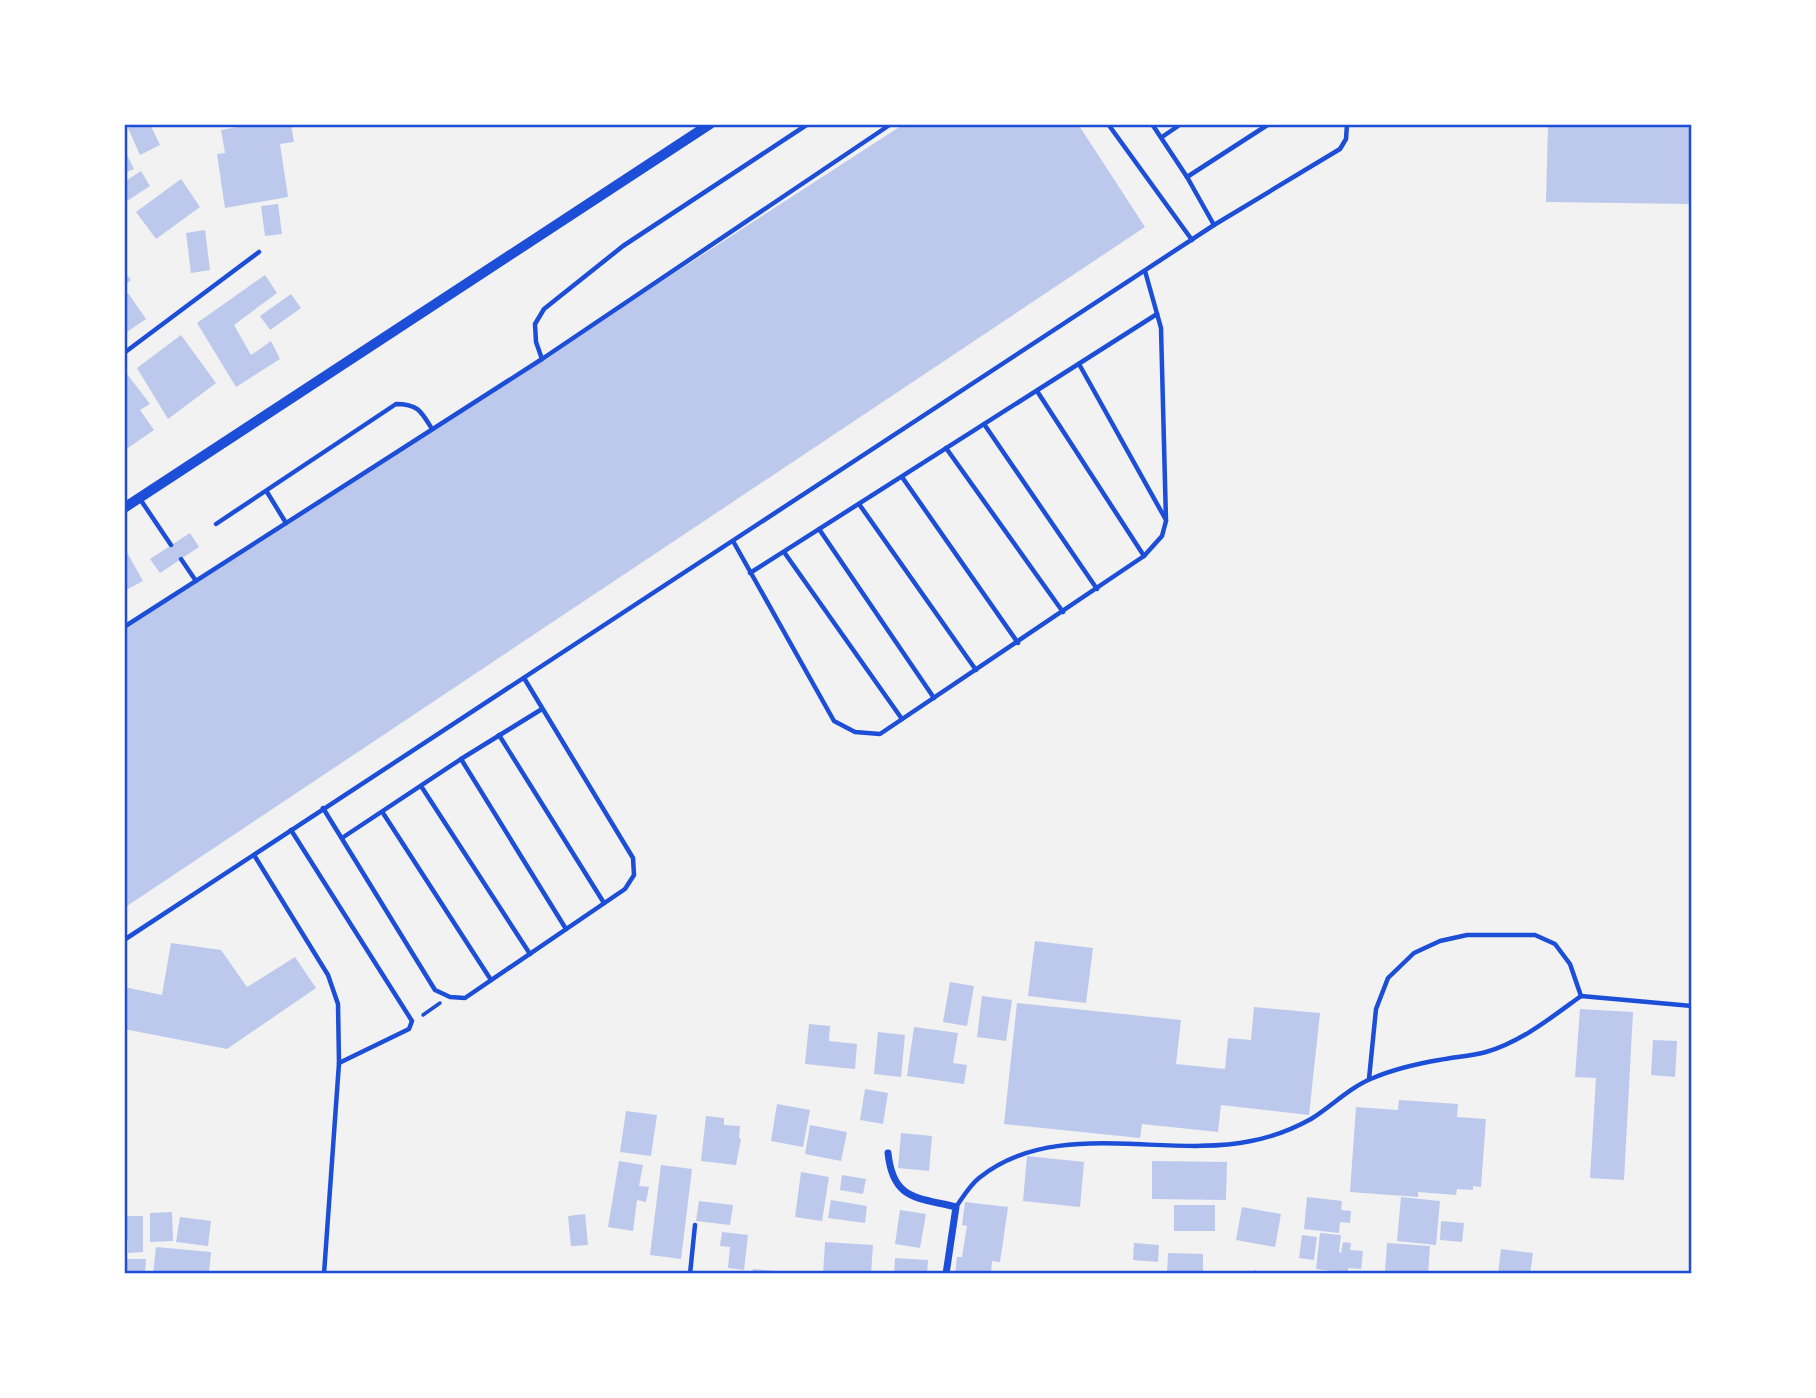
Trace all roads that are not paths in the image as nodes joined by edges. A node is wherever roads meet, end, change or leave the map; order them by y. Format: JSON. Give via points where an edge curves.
{"nodes":[{"id":1,"x":710,"y":124,"type":"edge"},
{"id":2,"x":808,"y":124,"type":"edge"},
{"id":3,"x":891,"y":124,"type":"edge"},
{"id":4,"x":1108,"y":124,"type":"edge"},
{"id":5,"x":1152,"y":124,"type":"edge"},
{"id":6,"x":1181,"y":124,"type":"edge"},
{"id":7,"x":1269,"y":124,"type":"edge"},
{"id":8,"x":1347,"y":124,"type":"edge"},
{"id":9,"x":1161,"y":137,"type":"junction"},
{"id":10,"x":1187,"y":177,"type":"junction"},
{"id":11,"x":1214,"y":225,"type":"junction"},
{"id":12,"x":1192,"y":240,"type":"junction"},
{"id":13,"x":259,"y":252,"type":"dead end"},
{"id":14,"x":1145,"y":271,"type":"junction"},
{"id":15,"x":1157,"y":314,"type":"junction"},
{"id":16,"x":124,"y":353,"type":"edge"},
{"id":17,"x":542,"y":359,"type":"junction"},
{"id":18,"x":1079,"y":364,"type":"junction"},
{"id":19,"x":1037,"y":391,"type":"junction"},
{"id":20,"x":984,"y":424,"type":"junction"},
{"id":21,"x":432,"y":429,"type":"junction"},
{"id":22,"x":946,"y":448,"type":"junction"},
{"id":23,"x":902,"y":477,"type":"junction"},
{"id":24,"x":268,"y":492,"type":"junction"},
{"id":25,"x":140,"y":499,"type":"junction"},
{"id":26,"x":859,"y":504,"type":"junction"},
{"id":27,"x":124,"y":508,"type":"edge"},
{"id":28,"x":1166,"y":521,"type":"junction"},
{"id":29,"x":286,"y":523,"type":"junction"},
{"id":30,"x":216,"y":524,"type":"dead end"},
{"id":31,"x":819,"y":529,"type":"junction"},
{"id":32,"x":733,"y":541,"type":"junction"},
{"id":33,"x":171,"y":545,"type":"dead end"},
{"id":34,"x":784,"y":552,"type":"junction"},
{"id":35,"x":1144,"y":556,"type":"junction"},
{"id":36,"x":181,"y":559,"type":"dead end"},
{"id":37,"x":750,"y":573,"type":"junction"},
{"id":38,"x":196,"y":581,"type":"junction"},
{"id":39,"x":1097,"y":589,"type":"junction"},
{"id":40,"x":1063,"y":612,"type":"junction"},
{"id":41,"x":124,"y":627,"type":"edge"},
{"id":42,"x":1018,"y":642,"type":"junction"},
{"id":43,"x":976,"y":670,"type":"junction"},
{"id":44,"x":524,"y":678,"type":"junction"},
{"id":45,"x":934,"y":698,"type":"junction"},
{"id":46,"x":542,"y":709,"type":"junction"},
{"id":47,"x":902,"y":719,"type":"junction"},
{"id":48,"x":499,"y":735,"type":"junction"},
{"id":49,"x":461,"y":759,"type":"junction"},
{"id":50,"x":421,"y":786,"type":"junction"},
{"id":51,"x":323,"y":808,"type":"junction"},
{"id":52,"x":383,"y":813,"type":"junction"},
{"id":53,"x":291,"y":830,"type":"junction"},
{"id":54,"x":342,"y":838,"type":"junction"},
{"id":55,"x":254,"y":855,"type":"junction"},
{"id":56,"x":604,"y":903,"type":"junction"},
{"id":57,"x":566,"y":929,"type":"junction"},
{"id":58,"x":124,"y":940,"type":"edge"},
{"id":59,"x":530,"y":954,"type":"junction"},
{"id":60,"x":491,"y":980,"type":"junction"},
{"id":61,"x":1581,"y":996,"type":"junction"},
{"id":62,"x":1692,"y":1006,"type":"edge"},
{"id":63,"x":339,"y":1063,"type":"junction"},
{"id":64,"x":1369,"y":1079,"type":"junction"},
{"id":65,"x":888,"y":1153,"type":"dead end"},
{"id":66,"x":956,"y":1207,"type":"junction"},
{"id":67,"x":695,"y":1225,"type":"dead end"},
{"id":68,"x":1255,"y":1272,"type":"edge"},
{"id":69,"x":324,"y":1274,"type":"edge"},
{"id":70,"x":690,"y":1274,"type":"edge"},
{"id":71,"x":946,"y":1274,"type":"edge"},
{"id":72,"x":1265,"y":1274,"type":"edge"}],
"edges":[{"from":1,"to":25,"type":"street"},
{"from":2,"to":17,"type":"lane","via":[[623,246],[544,309],[535,324]]},
{"from":3,"to":17,"type":"lane"},
{"from":4,"to":12,"type":"lane"},
{"from":5,"to":9,"type":"lane"},
{"from":6,"to":9,"type":"lane"},
{"from":7,"to":10,"type":"lane"},
{"from":8,"to":11,"type":"lane","via":[[1340,149]]},
{"from":9,"to":10,"type":"lane"},
{"from":10,"to":11,"type":"lane"},
{"from":11,"to":12,"type":"lane"},
{"from":12,"to":14,"type":"lane"},
{"from":13,"to":16,"type":"lane"},
{"from":14,"to":15,"type":"lane"},
{"from":14,"to":32,"type":"lane"},
{"from":15,"to":18,"type":"lane"},
{"from":15,"to":28,"type":"lane"},
{"from":17,"to":21,"type":"lane"},
{"from":18,"to":19,"type":"lane"},
{"from":18,"to":28,"type":"lane"},
{"from":19,"to":20,"type":"lane"},
{"from":19,"to":35,"type":"lane"},
{"from":20,"to":22,"type":"lane"},
{"from":20,"to":39,"type":"lane"},
{"from":21,"to":24,"type":"lane","via":[[420,410],[396,404]]},
{"from":21,"to":29,"type":"lane"},
{"from":22,"to":23,"type":"lane"},
{"from":22,"to":40,"type":"lane"},
{"from":23,"to":26,"type":"lane"},
{"from":23,"to":42,"type":"lane"},
{"from":24,"to":29,"type":"lane"},
{"from":24,"to":30,"type":"lane"},
{"from":25,"to":27,"type":"street"},
{"from":25,"to":33,"type":"lane"},
{"from":26,"to":31,"type":"lane"},
{"from":26,"to":43,"type":"lane"},
{"from":28,"to":35,"type":"lane","via":[[1161,536]]},
{"from":29,"to":38,"type":"lane"},
{"from":31,"to":34,"type":"lane"},
{"from":31,"to":45,"type":"lane"},
{"from":32,"to":37,"type":"lane"},
{"from":32,"to":44,"type":"lane"},
{"from":34,"to":37,"type":"lane"},
{"from":34,"to":47,"type":"lane"},
{"from":35,"to":39,"type":"lane"},
{"from":36,"to":38,"type":"lane"},
{"from":37,"to":47,"type":"lane","via":[[834,721],[855,732],[880,734]]},
{"from":38,"to":41,"type":"lane"},
{"from":39,"to":40,"type":"lane"},
{"from":40,"to":42,"type":"lane"},
{"from":42,"to":43,"type":"lane"},
{"from":43,"to":45,"type":"lane"},
{"from":44,"to":46,"type":"lane"},
{"from":44,"to":51,"type":"lane"},
{"from":45,"to":47,"type":"lane"},
{"from":46,"to":48,"type":"lane"},
{"from":46,"to":56,"type":"lane","via":[[633,858],[634,875],[625,889]]},
{"from":48,"to":49,"type":"lane"},
{"from":48,"to":56,"type":"lane"},
{"from":49,"to":50,"type":"lane"},
{"from":49,"to":57,"type":"lane"},
{"from":50,"to":52,"type":"lane"},
{"from":50,"to":59,"type":"lane"},
{"from":51,"to":53,"type":"lane"},
{"from":51,"to":54,"type":"lane"},
{"from":52,"to":54,"type":"lane"},
{"from":52,"to":60,"type":"lane"},
{"from":53,"to":55,"type":"lane"},
{"from":53,"to":63,"type":"lane","via":[[412,1021],[409,1029]]},
{"from":54,"to":60,"type":"lane","via":[[435,990],[465,998]]},
{"from":55,"to":58,"type":"lane"},
{"from":55,"to":63,"type":"lane","via":[[328,975],[338,1004]]},
{"from":56,"to":57,"type":"lane"},
{"from":57,"to":59,"type":"lane"},
{"from":59,"to":60,"type":"lane"},
{"from":61,"to":62,"type":"lane"},
{"from":61,"to":64,"type":"lane","via":[[1496,1048],[1404,1066]]},
{"from":61,"to":64,"type":"lane","via":[[1570,964],[1555,944],[1535,934],[1467,935],[1440,941],[1414,953],[1388,978],[1376,1009]]},
{"from":63,"to":69,"type":"lane"},
{"from":64,"to":66,"type":"lane","via":[[1310,1119],[1252,1141],[1033,1149],[977,1179]]},
{"from":65,"to":66,"type":"street","via":[[895,1184],[908,1193]]},
{"from":66,"to":71,"type":"street"},
{"from":67,"to":70,"type":"lane"},
{"from":68,"to":72,"type":"lane"}]}
